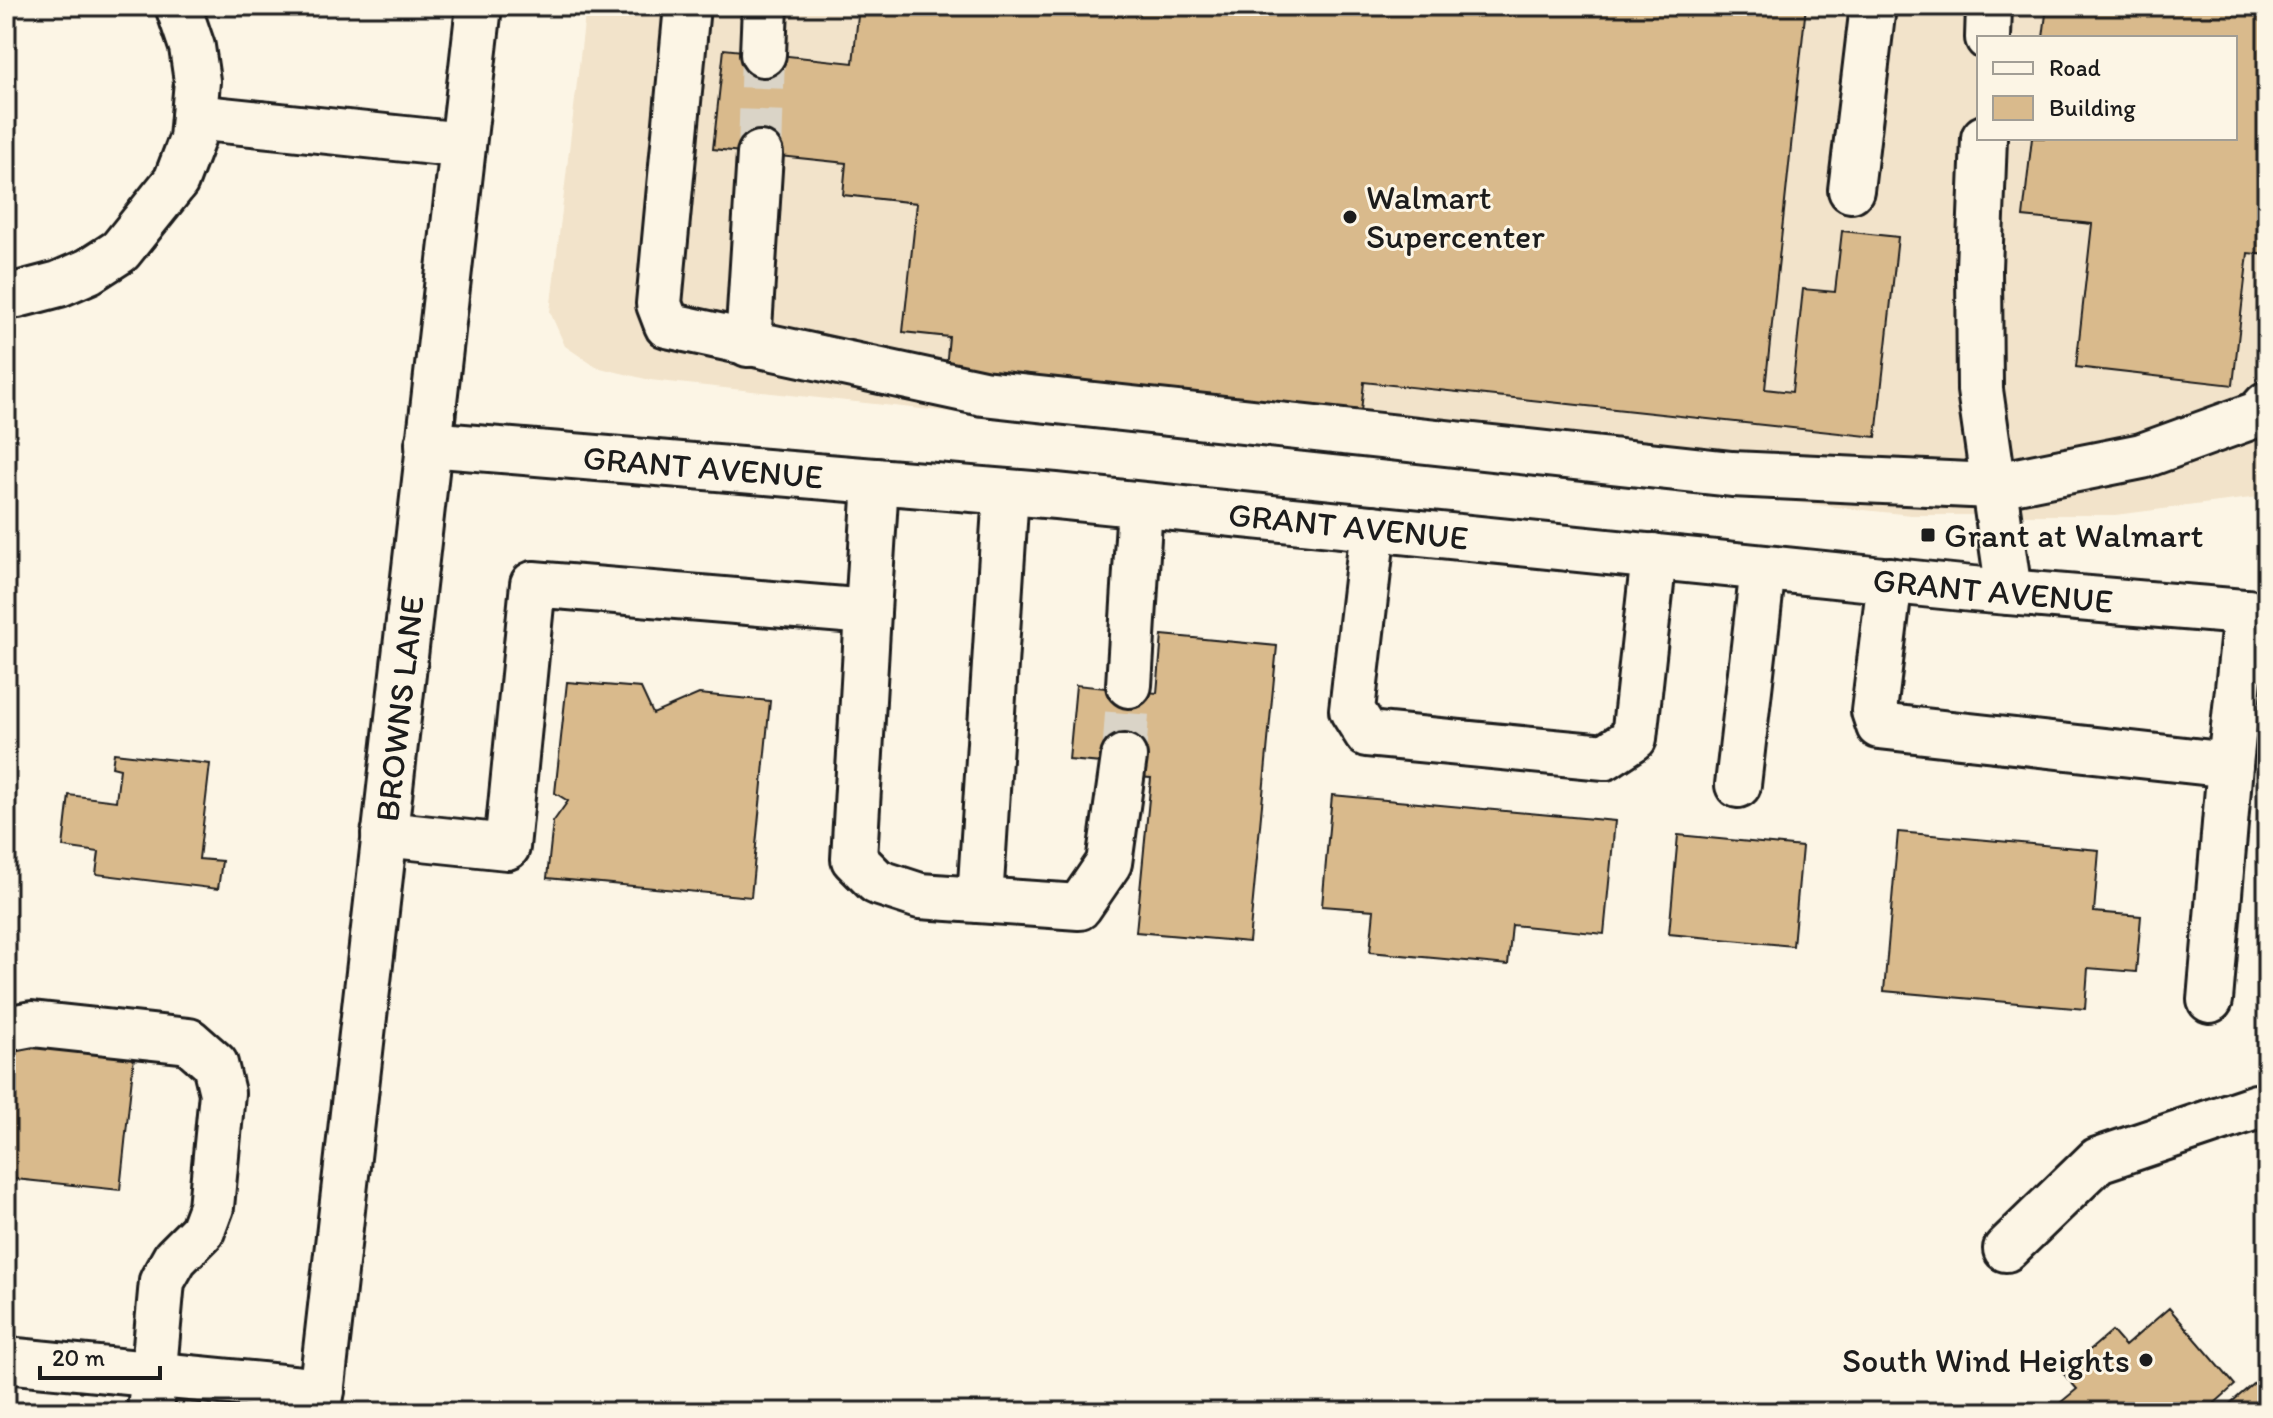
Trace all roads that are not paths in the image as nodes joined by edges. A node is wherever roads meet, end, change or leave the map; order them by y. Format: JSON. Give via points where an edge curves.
{"nodes":[{"id":1,"x":178,"y":6,"type":"edge"},
{"id":2,"x":479,"y":6,"type":"edge"},
{"id":3,"x":687,"y":6,"type":"edge"},
{"id":4,"x":765,"y":6,"type":"edge"},
{"id":5,"x":1873,"y":6,"type":"edge"},
{"id":6,"x":1989,"y":6,"type":"edge"},
{"id":7,"x":1988,"y":36,"type":"edge"},
{"id":8,"x":763,"y":54,"type":"tunnel mouth"},
{"id":9,"x":194,"y":117,"type":"junction"},
{"id":10,"x":1984,"y":140,"type":"edge"},
{"id":11,"x":463,"y":145,"type":"junction"},
{"id":12,"x":760,"y":154,"type":"tunnel mouth"},
{"id":13,"x":1851,"y":190,"type":"dead end"},
{"id":14,"x":6,"y":296,"type":"edge"},
{"id":15,"x":748,"y":344,"type":"junction"},
{"id":16,"x":2267,"y":404,"type":"edge"},
{"id":17,"x":428,"y":444,"type":"junction"},
{"id":18,"x":876,"y":481,"type":"junction"},
{"id":19,"x":1992,"y":486,"type":"junction"},
{"id":20,"x":1006,"y":492,"type":"junction"},
{"id":21,"x":1140,"y":505,"type":"junction"},
{"id":22,"x":1373,"y":528,"type":"junction"},
{"id":23,"x":1654,"y":556,"type":"junction"},
{"id":24,"x":1763,"y":568,"type":"junction"},
{"id":25,"x":1890,"y":580,"type":"junction"},
{"id":26,"x":2009,"y":592,"type":"junction"},
{"id":27,"x":868,"y":612,"type":"junction"},
{"id":28,"x":2256,"y":613,"type":"edge"},
{"id":29,"x":1129,"y":685,"type":"tunnel mouth"},
{"id":30,"x":1124,"y":757,"type":"tunnel mouth"},
{"id":31,"x":2230,"y":765,"type":"junction"},
{"id":32,"x":1738,"y":785,"type":"dead end"},
{"id":33,"x":384,"y":834,"type":"junction"},
{"id":34,"x":980,"y":900,"type":"junction"},
{"id":35,"x":2210,"y":1000,"type":"dead end"},
{"id":36,"x":6,"y":1029,"type":"edge"},
{"id":37,"x":2267,"y":1107,"type":"edge"},
{"id":38,"x":2006,"y":1249,"type":"dead end"},
{"id":39,"x":6,"y":1360,"type":"edge"},
{"id":40,"x":151,"y":1393,"type":"edge"},
{"id":41,"x":321,"y":1402,"type":"edge"}],
"edges":[{"from":1,"to":9,"type":"street","via":[[197,81]]},
{"from":2,"to":11,"type":"street","name":"BROWNS LANE"},
{"from":3,"to":15,"type":"street","via":[[659,304],[667,325]]},
{"from":4,"to":8,"type":"street"},
{"from":5,"to":13,"type":"street"},
{"from":6,"to":7,"type":"street"},
{"from":9,"to":11,"type":"street"},
{"from":9,"to":14,"type":"street","via":[[192,139],[176,181],[120,251],[59,284]]},
{"from":10,"to":19,"type":"street","via":[[1980,390]]},
{"from":11,"to":17,"type":"street","name":"BROWNS LANE"},
{"from":12,"to":15,"type":"street"},
{"from":15,"to":19,"type":"street","via":[[983,393],[1732,474]]},
{"from":16,"to":19,"type":"street","via":[[2258,414],[2142,456]]},
{"from":17,"to":18,"type":"street","name":"GRANT AVENUE"},
{"from":17,"to":33,"type":"street","name":"BROWNS LANE"},
{"from":18,"to":20,"type":"street","name":"GRANT AVENUE"},
{"from":18,"to":27,"type":"street"},
{"from":19,"to":26,"type":"street"},
{"from":20,"to":21,"type":"street","name":"GRANT AVENUE"},
{"from":20,"to":34,"type":"street"},
{"from":21,"to":22,"type":"street","name":"GRANT AVENUE"},
{"from":21,"to":29,"type":"street"},
{"from":22,"to":23,"type":"street","name":"GRANT AVENUE"},
{"from":22,"to":23,"type":"street","via":[[1352,710],[1367,734],[1605,757],[1634,738]]},
{"from":23,"to":24,"type":"street","name":"GRANT AVENUE"},
{"from":24,"to":25,"type":"street","name":"GRANT AVENUE"},
{"from":24,"to":32,"type":"street"},
{"from":25,"to":26,"type":"street","name":"GRANT AVENUE"},
{"from":25,"to":31,"type":"street","via":[[1874,711],[1879,726]]},
{"from":26,"to":28,"type":"street","name":"GRANT AVENUE"},
{"from":27,"to":33,"type":"street","via":[[533,584],[507,847]]},
{"from":27,"to":34,"type":"street","via":[[854,859],[877,882],[920,896]]},
{"from":28,"to":31,"type":"street"},
{"from":30,"to":34,"type":"street","via":[[1109,863],[1079,907]]},
{"from":31,"to":35,"type":"street"},
{"from":33,"to":41,"type":"street","name":"BROWNS LANE"},
{"from":36,"to":40,"type":"street","via":[[32,1024],[189,1041],[215,1064],[222,1093],[211,1207],[202,1231],[175,1258],[162,1281]]},
{"from":37,"to":38,"type":"street","via":[[2098,1160]]},
{"from":39,"to":40,"type":"street"},
{"from":40,"to":41,"type":"street"}]}
